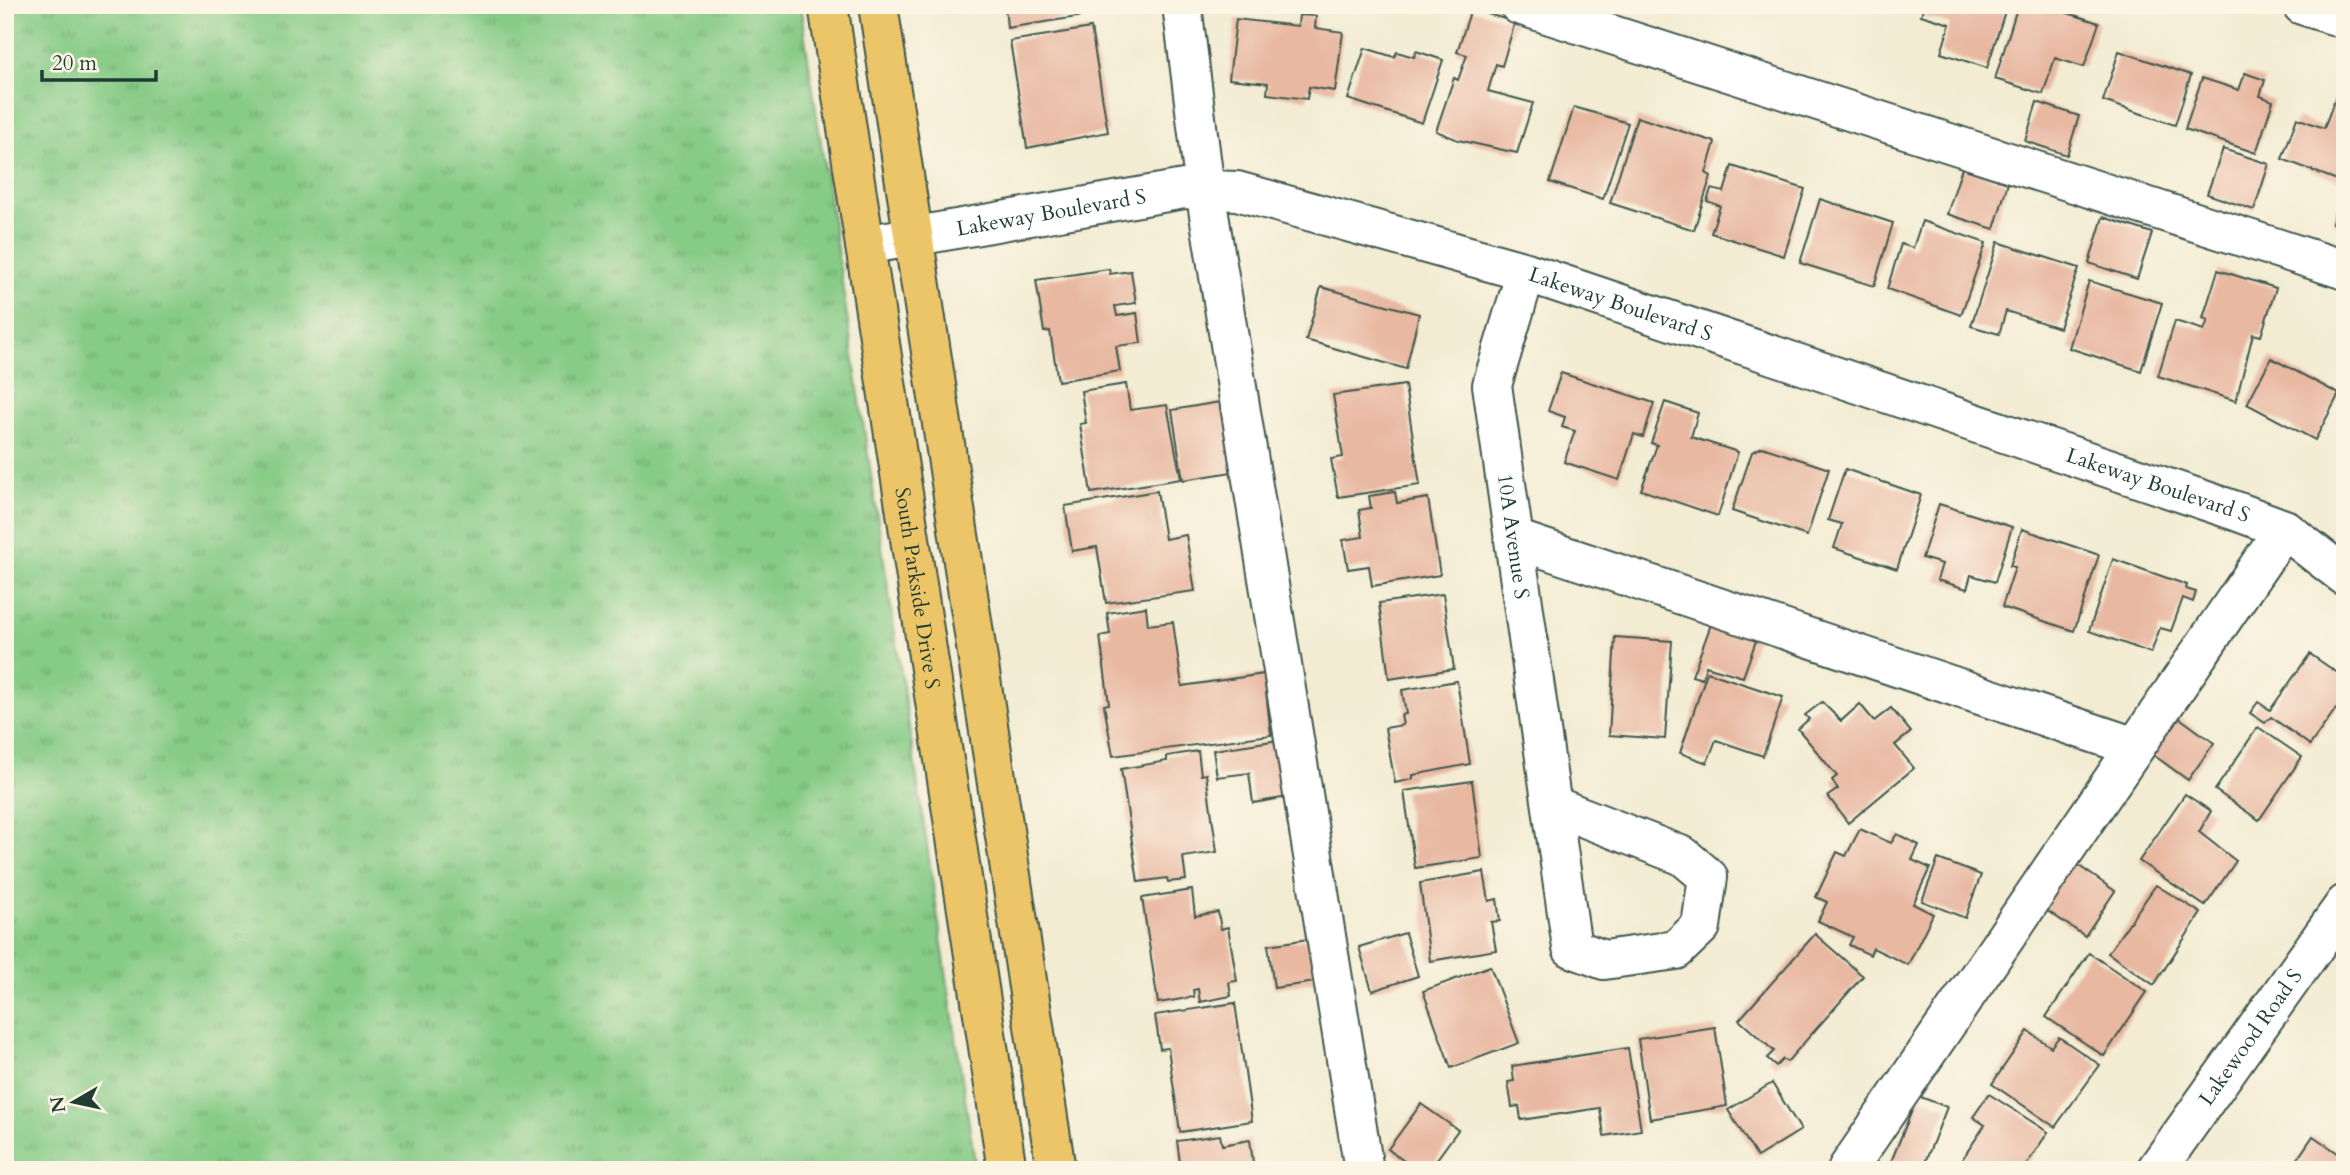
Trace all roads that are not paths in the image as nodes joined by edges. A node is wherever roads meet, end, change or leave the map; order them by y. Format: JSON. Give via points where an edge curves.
{"nodes":[{"id":1,"x":828,"y":5,"type":"edge"},
{"id":2,"x":878,"y":5,"type":"edge"},
{"id":3,"x":1182,"y":5,"type":"edge"},
{"id":4,"x":1519,"y":5,"type":"edge"},
{"id":5,"x":2302,"y":5,"type":"edge"},
{"id":6,"x":2345,"y":19,"type":"edge"},
{"id":7,"x":1205,"y":190,"type":"junction"},
{"id":8,"x":912,"y":236,"type":"junction"},
{"id":9,"x":866,"y":245,"type":"junction"},
{"id":10,"x":2345,"y":271,"type":"edge"},
{"id":11,"x":1526,"y":272,"type":"junction"},
{"id":12,"x":2284,"y":529,"type":"junction"},
{"id":13,"x":1515,"y":538,"type":"junction"},
{"id":14,"x":2345,"y":576,"type":"edge"},
{"id":15,"x":2135,"y":747,"type":"junction"},
{"id":16,"x":1554,"y":806,"type":"junction"},
{"id":17,"x":2345,"y":904,"type":"edge"},
{"id":18,"x":1846,"y":1169,"type":"edge"},
{"id":19,"x":1007,"y":1170,"type":"edge"},
{"id":20,"x":1056,"y":1170,"type":"edge"},
{"id":21,"x":1364,"y":1170,"type":"edge"},
{"id":22,"x":2156,"y":1170,"type":"edge"}],
"edges":[{"from":1,"to":9,"type":"main road","name":"South Parkside Drive S"},
{"from":2,"to":8,"type":"main road"},
{"from":3,"to":7,"type":"street"},
{"from":4,"to":10,"type":"street"},
{"from":5,"to":6,"type":"street"},
{"from":7,"to":8,"type":"street","name":"Lakeway Boulevard S","via":[[1184,189]]},
{"from":7,"to":11,"type":"street","name":"Lakeway Boulevard S","via":[[1237,191]]},
{"from":7,"to":21,"type":"street"},
{"from":8,"to":9,"type":"street","name":"Lakeway Boulevard S"},
{"from":8,"to":20,"type":"main road"},
{"from":9,"to":19,"type":"main road","name":"South Parkside Drive S"},
{"from":11,"to":12,"type":"street","name":"Lakeway Boulevard S"},
{"from":11,"to":13,"type":"street","name":"10A Avenue S","via":[[1492,385]]},
{"from":12,"to":14,"type":"street","name":"Lakeway Boulevard S"},
{"from":12,"to":15,"type":"street"},
{"from":13,"to":15,"type":"street"},
{"from":13,"to":16,"type":"street","name":"10A Avenue S"},
{"from":15,"to":18,"type":"street"},
{"from":16,"to":16,"type":"street","name":"10A Avenue S","via":[[1572,948],[1604,960],[1676,950],[1701,926],[1708,877],[1683,856]]},
{"from":17,"to":22,"type":"street","name":"Lakewood Road S"}]}
